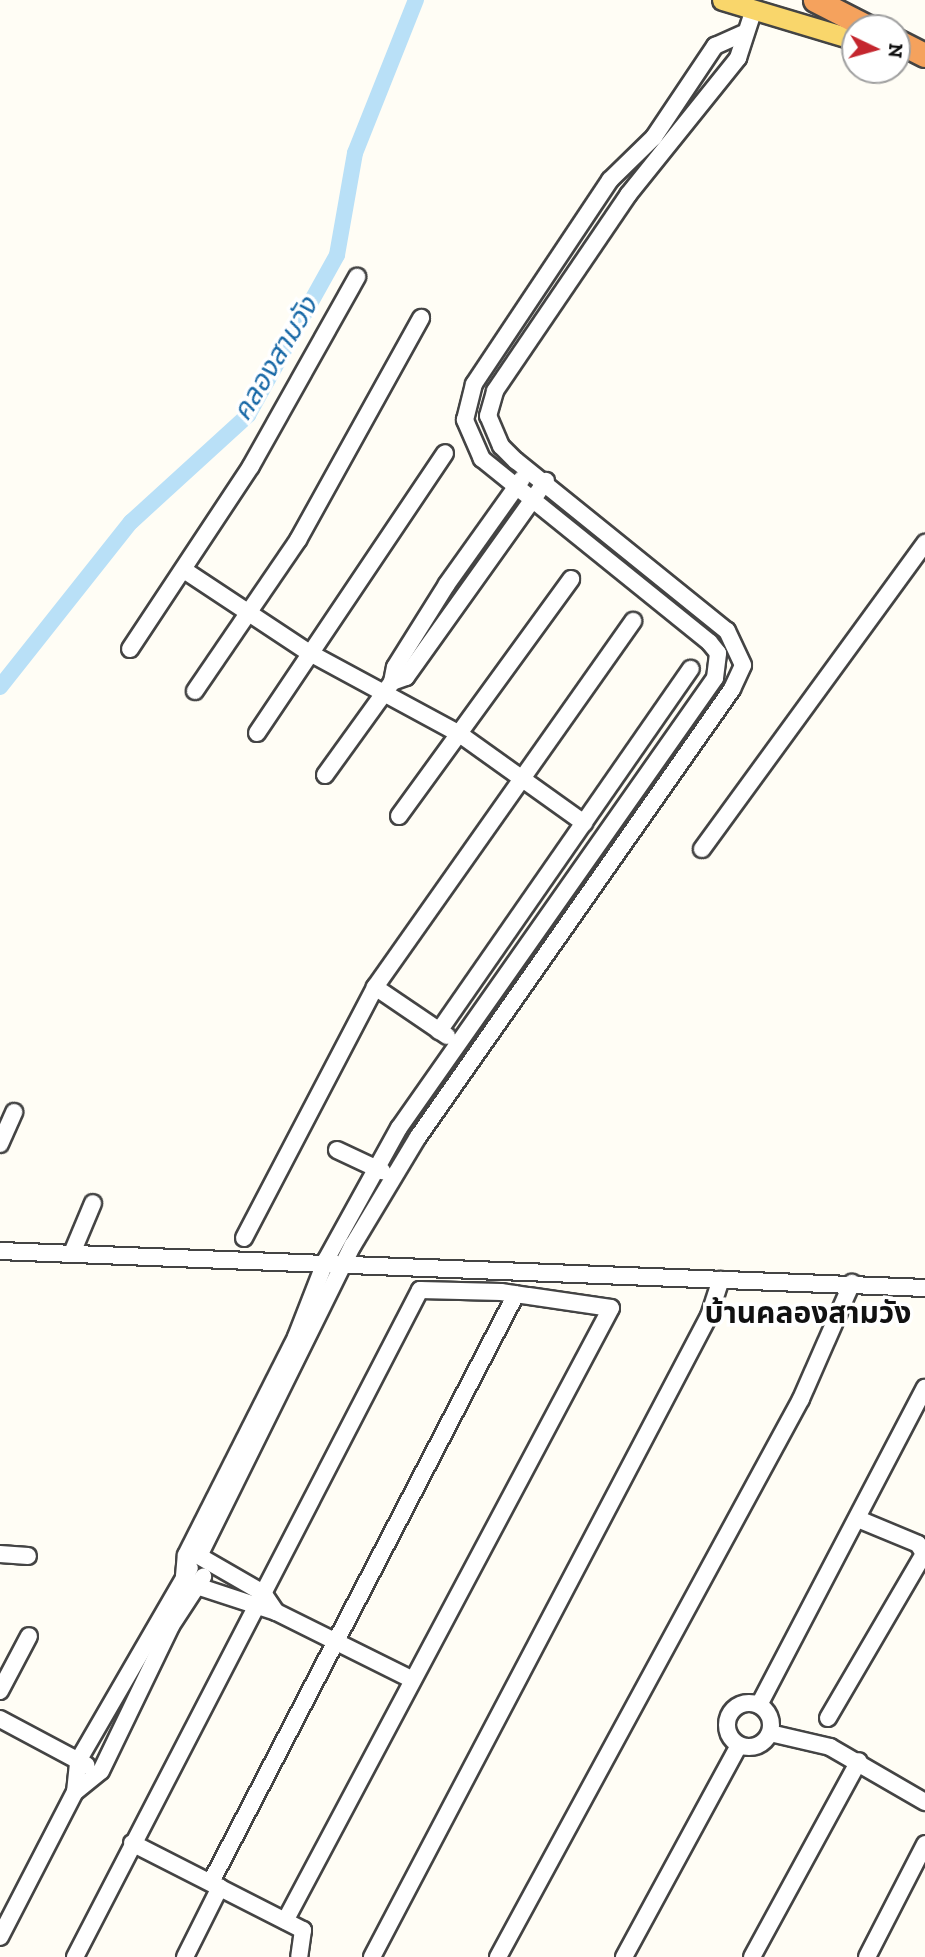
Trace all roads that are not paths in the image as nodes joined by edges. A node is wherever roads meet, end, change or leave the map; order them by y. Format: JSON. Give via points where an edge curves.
{"nodes":[{"id":1,"x":722,"y":0,"type":"edge"},
{"id":2,"x":814,"y":0,"type":"edge"},
{"id":3,"x":753,"y":12,"type":"junction"},
{"id":4,"x":842,"y":14,"type":"edge"},
{"id":5,"x":742,"y":34,"type":"junction"},
{"id":6,"x":841,"y":36,"type":"edge"},
{"id":7,"x":688,"y":88,"type":"junction"},
{"id":8,"x":707,"y":100,"type":"junction"},
{"id":9,"x":594,"y":205,"type":"junction"},
{"id":10,"x":613,"y":217,"type":"junction"},
{"id":11,"x":357,"y":277,"type":"dead end"},
{"id":12,"x":421,"y":318,"type":"dead end"},
{"id":13,"x":445,"y":453,"type":"dead end"},
{"id":14,"x":529,"y":471,"type":"junction"},
{"id":15,"x":546,"y":481,"type":"junction"},
{"id":16,"x":515,"y":488,"type":"junction"},
{"id":17,"x":532,"y":500,"type":"junction"},
{"id":18,"x":925,"y":542,"type":"edge"},
{"id":19,"x":184,"y":570,"type":"junction"},
{"id":20,"x":571,"y":579,"type":"dead end"},
{"id":21,"x":244,"y":611,"type":"junction"},
{"id":22,"x":633,"y":621,"type":"dead end"},
{"id":23,"x":130,"y":649,"type":"dead end"},
{"id":24,"x":308,"y":652,"type":"junction"},
{"id":25,"x":691,"y":669,"type":"dead end"},
{"id":26,"x":390,"y":686,"type":"junction"},
{"id":27,"x":195,"y":691,"type":"dead end"},
{"id":28,"x":257,"y":733,"type":"dead end"},
{"id":29,"x":458,"y":733,"type":"junction"},
{"id":30,"x":325,"y":775,"type":"dead end"},
{"id":31,"x":519,"y":777,"type":"junction"},
{"id":32,"x":398,"y":816,"type":"dead end"},
{"id":33,"x":584,"y":823,"type":"junction"},
{"id":34,"x":605,"y":832,"type":"junction"},
{"id":35,"x":621,"y":845,"type":"junction"},
{"id":36,"x":702,"y":849,"type":"dead end"},
{"id":37,"x":375,"y":987,"type":"junction"},
{"id":38,"x":439,"y":1031,"type":"junction"},
{"id":39,"x":456,"y":1041,"type":"junction"},
{"id":40,"x":472,"y":1052,"type":"junction"},
{"id":41,"x":14,"y":1112,"type":"dead end"},
{"id":42,"x":0,"y":1144,"type":"edge"},
{"id":43,"x":337,"y":1150,"type":"dead end"},
{"id":44,"x":376,"y":1168,"type":"junction"},
{"id":45,"x":394,"y":1177,"type":"junction"},
{"id":46,"x":93,"y":1203,"type":"dead end"},
{"id":47,"x":244,"y":1238,"type":"dead end"},
{"id":48,"x":0,"y":1251,"type":"edge"},
{"id":49,"x":72,"y":1253,"type":"junction"},
{"id":50,"x":326,"y":1260,"type":"junction"},
{"id":51,"x":346,"y":1260,"type":"junction"},
{"id":52,"x":721,"y":1280,"type":"junction"},
{"id":53,"x":852,"y":1283,"type":"junction"},
{"id":54,"x":925,"y":1288,"type":"edge"},
{"id":55,"x":516,"y":1294,"type":"junction"},
{"id":56,"x":925,"y":1388,"type":"edge"},
{"id":57,"x":858,"y":1519,"type":"junction"},
{"id":58,"x":925,"y":1553,"type":"edge"},
{"id":59,"x":0,"y":1554,"type":"edge"},
{"id":60,"x":28,"y":1556,"type":"dead end"},
{"id":61,"x":198,"y":1556,"type":"junction"},
{"id":62,"x":211,"y":1567,"type":"junction"},
{"id":63,"x":191,"y":1581,"type":"junction"},
{"id":64,"x":263,"y":1593,"type":"junction"},
{"id":65,"x":256,"y":1610,"type":"junction"},
{"id":66,"x":276,"y":1612,"type":"junction"},
{"id":67,"x":155,"y":1620,"type":"junction"},
{"id":68,"x":171,"y":1626,"type":"junction"},
{"id":69,"x":29,"y":1636,"type":"dead end"},
{"id":70,"x":334,"y":1641,"type":"junction"},
{"id":71,"x":409,"y":1678,"type":"junction"},
{"id":72,"x":0,"y":1691,"type":"edge"},
{"id":73,"x":759,"y":1705,"type":"junction"},
{"id":74,"x":828,"y":1718,"type":"dead end"},
{"id":75,"x":0,"y":1719,"type":"edge"},
{"id":76,"x":770,"y":1733,"type":"junction"},
{"id":77,"x":739,"y":1745,"type":"junction"},
{"id":78,"x":78,"y":1761,"type":"junction"},
{"id":79,"x":859,"y":1761,"type":"junction"},
{"id":80,"x":101,"y":1771,"type":"junction"},
{"id":81,"x":75,"y":1792,"type":"junction"},
{"id":82,"x":925,"y":1802,"type":"edge"},
{"id":83,"x":132,"y":1843,"type":"junction"},
{"id":84,"x":925,"y":1844,"type":"edge"},
{"id":85,"x":216,"y":1885,"type":"junction"},
{"id":86,"x":285,"y":1921,"type":"junction"},
{"id":87,"x":0,"y":1937,"type":"edge"},
{"id":88,"x":75,"y":1957,"type":"edge"},
{"id":89,"x":185,"y":1957,"type":"edge"},
{"id":90,"x":299,"y":1957,"type":"edge"},
{"id":91,"x":372,"y":1957,"type":"edge"},
{"id":92,"x":498,"y":1957,"type":"edge"},
{"id":93,"x":624,"y":1957,"type":"edge"},
{"id":94,"x":752,"y":1957,"type":"edge"},
{"id":95,"x":867,"y":1957,"type":"edge"}],
"edges":[{"from":1,"to":3,"type":"main road"},
{"from":2,"to":4,"type":"highway"},
{"from":3,"to":5,"type":"street"},
{"from":3,"to":6,"type":"main road"},
{"from":5,"to":7,"type":"street","via":[[715,46]]},
{"from":5,"to":8,"type":"street","via":[[738,58]]},
{"from":7,"to":8,"type":"street"},
{"from":7,"to":9,"type":"street","via":[[654,137]]},
{"from":8,"to":10,"type":"street"},
{"from":9,"to":10,"type":"street"},
{"from":9,"to":16,"type":"street","via":[[466,402],[471,441]]},
{"from":10,"to":14,"type":"street","via":[[489,404],[501,446]]},
{"from":11,"to":19,"type":"street"},
{"from":12,"to":21,"type":"street","via":[[298,540]]},
{"from":13,"to":24,"type":"street"},
{"from":14,"to":15,"type":"street"},
{"from":14,"to":16,"type":"street"},
{"from":15,"to":17,"type":"street"},
{"from":15,"to":35,"type":"street","via":[[739,646],[743,665],[732,689]]},
{"from":16,"to":17,"type":"street"},
{"from":16,"to":26,"type":"street","via":[[447,584],[395,667]]},
{"from":17,"to":26,"type":"street","via":[[406,677]]},
{"from":17,"to":34,"type":"street","via":[[718,653],[715,678]]},
{"from":18,"to":36,"type":"street"},
{"from":19,"to":21,"type":"street"},
{"from":19,"to":23,"type":"street"},
{"from":20,"to":29,"type":"street"},
{"from":21,"to":24,"type":"street"},
{"from":21,"to":27,"type":"street"},
{"from":22,"to":31,"type":"street"},
{"from":24,"to":26,"type":"street"},
{"from":24,"to":28,"type":"street"},
{"from":25,"to":33,"type":"street"},
{"from":26,"to":29,"type":"street"},
{"from":26,"to":30,"type":"street"},
{"from":29,"to":31,"type":"street"},
{"from":29,"to":32,"type":"street"},
{"from":31,"to":33,"type":"street"},
{"from":31,"to":37,"type":"street"},
{"from":33,"to":38,"type":"street"},
{"from":34,"to":35,"type":"street"},
{"from":34,"to":39,"type":"street"},
{"from":35,"to":40,"type":"street"},
{"from":37,"to":38,"type":"street"},
{"from":37,"to":47,"type":"street"},
{"from":38,"to":39,"type":"street"},
{"from":39,"to":40,"type":"street"},
{"from":39,"to":44,"type":"street"},
{"from":40,"to":45,"type":"street"},
{"from":41,"to":42,"type":"street"},
{"from":43,"to":44,"type":"street"},
{"from":44,"to":45,"type":"street"},
{"from":44,"to":50,"type":"street"},
{"from":45,"to":51,"type":"street"},
{"from":46,"to":49,"type":"street"},
{"from":48,"to":49,"type":"street"},
{"from":49,"to":50,"type":"street"},
{"from":50,"to":51,"type":"street"},
{"from":50,"to":63,"type":"street","via":[[296,1337],[186,1555]]},
{"from":51,"to":52,"type":"street"},
{"from":51,"to":61,"type":"street"},
{"from":52,"to":53,"type":"street"},
{"from":52,"to":91,"type":"street","via":[[709,1316]]},
{"from":53,"to":54,"type":"street"},
{"from":53,"to":92,"type":"street","via":[[801,1399]]},
{"from":55,"to":64,"type":"street","via":[[420,1290]]},
{"from":55,"to":70,"type":"street"},
{"from":55,"to":71,"type":"street","via":[[611,1307]]},
{"from":56,"to":57,"type":"street"},
{"from":57,"to":58,"type":"street","via":[[900,1541],[918,1544]]},
{"from":57,"to":73,"type":"street"},
{"from":58,"to":74,"type":"street"},
{"from":59,"to":60,"type":"street"},
{"from":61,"to":62,"type":"street"},
{"from":61,"to":63,"type":"street"},
{"from":62,"to":63,"type":"street"},
{"from":62,"to":64,"type":"street"},
{"from":63,"to":65,"type":"street"},
{"from":63,"to":67,"type":"street"},
{"from":63,"to":68,"type":"street"},
{"from":64,"to":65,"type":"street"},
{"from":64,"to":66,"type":"street"},
{"from":65,"to":66,"type":"street"},
{"from":65,"to":83,"type":"street"},
{"from":66,"to":70,"type":"street"},
{"from":67,"to":68,"type":"street"},
{"from":67,"to":78,"type":"street"},
{"from":68,"to":80,"type":"street"},
{"from":69,"to":72,"type":"street"},
{"from":70,"to":71,"type":"street"},
{"from":70,"to":85,"type":"street"},
{"from":71,"to":86,"type":"street"},
{"from":73,"to":76,"type":"street","via":[[770,1717]]},
{"from":73,"to":77,"type":"street","via":[[732,1711],[728,1730]]},
{"from":75,"to":78,"type":"street"},
{"from":76,"to":77,"type":"street","via":[[757,1746]]},
{"from":76,"to":79,"type":"street"},
{"from":77,"to":93,"type":"street"},
{"from":78,"to":80,"type":"street"},
{"from":78,"to":81,"type":"street"},
{"from":79,"to":82,"type":"street"},
{"from":79,"to":94,"type":"street"},
{"from":80,"to":81,"type":"street"},
{"from":81,"to":87,"type":"street"},
{"from":83,"to":85,"type":"street"},
{"from":83,"to":88,"type":"street"},
{"from":84,"to":95,"type":"street"},
{"from":85,"to":86,"type":"street"},
{"from":85,"to":89,"type":"street"},
{"from":86,"to":90,"type":"street","via":[[307,1936]]}]}
